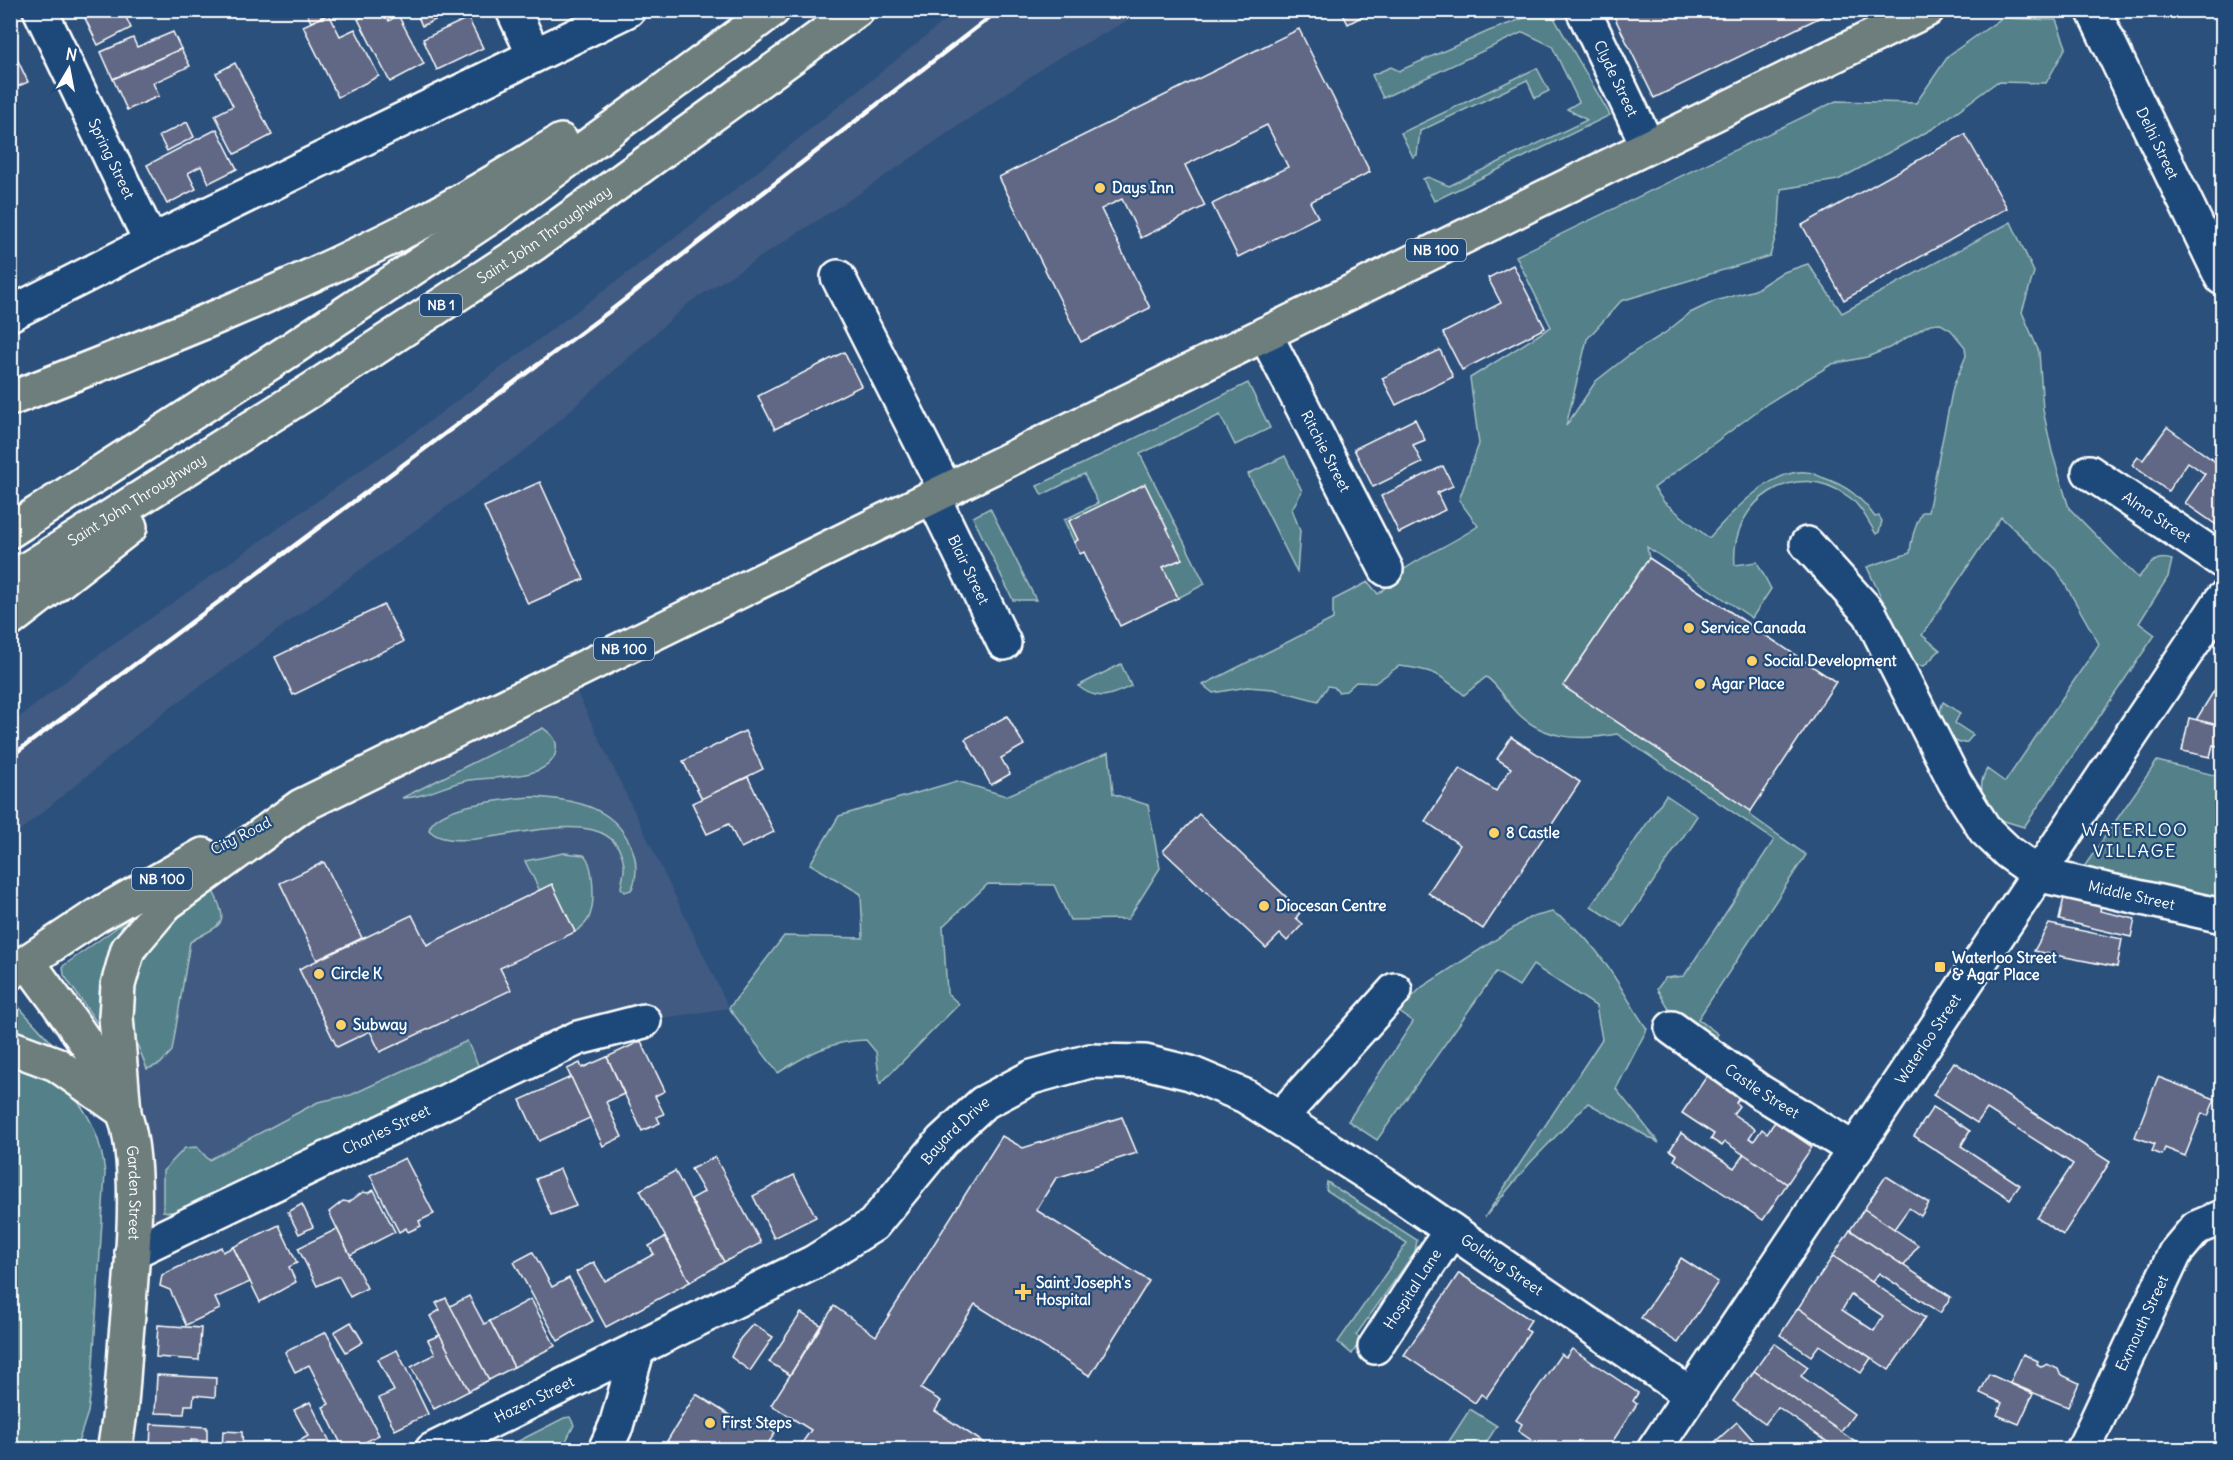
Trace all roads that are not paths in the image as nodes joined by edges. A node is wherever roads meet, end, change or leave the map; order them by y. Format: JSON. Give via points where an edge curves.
{"nodes":[{"id":1,"x":40,"y":10,"type":"edge"},
{"id":2,"x":513,"y":10,"type":"edge"},
{"id":3,"x":628,"y":10,"type":"edge"},
{"id":4,"x":772,"y":10,"type":"edge"},
{"id":5,"x":857,"y":10,"type":"edge"},
{"id":6,"x":1583,"y":10,"type":"edge"},
{"id":7,"x":1927,"y":10,"type":"edge"},
{"id":8,"x":2093,"y":10,"type":"edge"},
{"id":9,"x":534,"y":55,"type":"junction"},
{"id":10,"x":1648,"y":146,"type":"junction"},
{"id":11,"x":151,"y":242,"type":"junction"},
{"id":12,"x":838,"y":277,"type":"dead end"},
{"id":13,"x":2223,"y":278,"type":"edge"},
{"id":14,"x":10,"y":314,"type":"edge"},
{"id":15,"x":1264,"y":334,"type":"junction"},
{"id":16,"x":313,"y":389,"type":"junction"},
{"id":17,"x":10,"y":399,"type":"edge"},
{"id":18,"x":2090,"y":472,"type":"dead end"},
{"id":19,"x":940,"y":494,"type":"junction"},
{"id":20,"x":10,"y":531,"type":"edge"},
{"id":21,"x":1807,"y":544,"type":"dead end"},
{"id":22,"x":2223,"y":561,"type":"edge"},
{"id":23,"x":1386,"y":570,"type":"dead end"},
{"id":24,"x":10,"y":580,"type":"edge"},
{"id":25,"x":2223,"y":600,"type":"edge"},
{"id":26,"x":10,"y":620,"type":"edge"},
{"id":27,"x":1004,"y":643,"type":"dead end"},
{"id":28,"x":301,"y":806,"type":"junction"},
{"id":29,"x":2040,"y":875,"type":"junction"},
{"id":30,"x":2223,"y":916,"type":"edge"},
{"id":31,"x":19,"y":968,"type":"edge"},
{"id":32,"x":1395,"y":990,"type":"dead end"},
{"id":33,"x":644,"y":1021,"type":"dead end"},
{"id":34,"x":1672,"y":1028,"type":"dead end"},
{"id":35,"x":10,"y":1047,"type":"edge"},
{"id":36,"x":124,"y":1112,"type":"junction"},
{"id":37,"x":1280,"y":1118,"type":"junction"},
{"id":38,"x":1310,"y":1136,"type":"joint"},
{"id":39,"x":1855,"y":1150,"type":"junction"},
{"id":40,"x":2223,"y":1217,"type":"edge"},
{"id":41,"x":1451,"y":1230,"type":"junction"},
{"id":42,"x":132,"y":1252,"type":"junction"},
{"id":43,"x":1375,"y":1347,"type":"dead end"},
{"id":44,"x":638,"y":1348,"type":"junction"},
{"id":45,"x":1691,"y":1395,"type":"junction"},
{"id":46,"x":114,"y":1449,"type":"edge"},
{"id":47,"x":432,"y":1449,"type":"edge"},
{"id":48,"x":605,"y":1449,"type":"edge"},
{"id":49,"x":1654,"y":1449,"type":"edge"},
{"id":50,"x":2083,"y":1449,"type":"edge"}],
"edges":[{"from":1,"to":11,"type":"street","name":"Spring Street"},
{"from":2,"to":9,"type":"street"},
{"from":3,"to":9,"type":"street"},
{"from":4,"to":17,"type":"main road","via":[[424,221],[316,273]]},
{"from":4,"to":20,"type":"main road","via":[[495,214]]},
{"from":5,"to":16,"type":"main road","name":"Saint John Throughway","number":"NB 1","via":[[534,244]]},
{"from":6,"to":10,"type":"street","name":"Clyde Street"},
{"from":7,"to":10,"type":"main road","number":"NB 100"},
{"from":8,"to":13,"type":"street","name":"Delhi Street"},
{"from":9,"to":11,"type":"street"},
{"from":10,"to":15,"type":"main road","number":"NB 100"},
{"from":11,"to":14,"type":"street"},
{"from":12,"to":19,"type":"street","name":"Blair Street"},
{"from":15,"to":19,"type":"main road","number":"NB 100"},
{"from":15,"to":23,"type":"street","name":"Ritchie Street"},
{"from":16,"to":24,"type":"main road","name":"Saint John Throughway","number":"NB 1"},
{"from":16,"to":26,"type":"main road"},
{"from":18,"to":22,"type":"street","name":"Alma Street"},
{"from":19,"to":27,"type":"street","name":"Blair Street"},
{"from":19,"to":28,"type":"main road","number":"NB 100"},
{"from":21,"to":29,"type":"street","via":[[1870,614],[1955,782],[1985,830]]},
{"from":25,"to":29,"type":"street","name":"Waterloo Street"},
{"from":28,"to":31,"type":"main road","name":"City Road","number":"NB 100","via":[[199,857],[96,916]]},
{"from":28,"to":36,"type":"main road","via":[[166,904],[128,950],[118,985],[116,1017]]},
{"from":29,"to":30,"type":"street","name":"Middle Street"},
{"from":29,"to":39,"type":"street","name":"Waterloo Street"},
{"from":31,"to":36,"type":"main road","name":"Garden Street","via":[[88,1047]]},
{"from":32,"to":37,"type":"street"},
{"from":33,"to":42,"type":"street","name":"Charles Street","via":[[578,1038]]},
{"from":34,"to":39,"type":"street","name":"Castle Street","via":[[1759,1091]]},
{"from":35,"to":36,"type":"main road","via":[[56,1064]]},
{"from":36,"to":42,"type":"main road","name":"Garden Street","via":[[133,1178]]},
{"from":37,"to":38,"type":"street","name":"Bayard Drive"},
{"from":37,"to":44,"type":"street","name":"Bayard Drive","via":[[1245,1096],[1190,1073],[1145,1062],[1090,1061],[1032,1077],[983,1103],[942,1141],[884,1213],[860,1235],[814,1262]]},
{"from":38,"to":41,"type":"street","name":"Golding Street"},
{"from":39,"to":45,"type":"street","name":"Waterloo Street"},
{"from":40,"to":50,"type":"street","name":"Exmouth Street","via":[[2196,1227],[2175,1253]]},
{"from":41,"to":43,"type":"street","name":"Hospital Lane"},
{"from":41,"to":45,"type":"street","name":"Golding Street"},
{"from":42,"to":46,"type":"main road","name":"Garden Street","via":[[122,1397]]},
{"from":44,"to":47,"type":"street","name":"Hazen Street"},
{"from":44,"to":48,"type":"street","via":[[616,1426]]},
{"from":45,"to":49,"type":"street","name":"Waterloo Street"}]}
